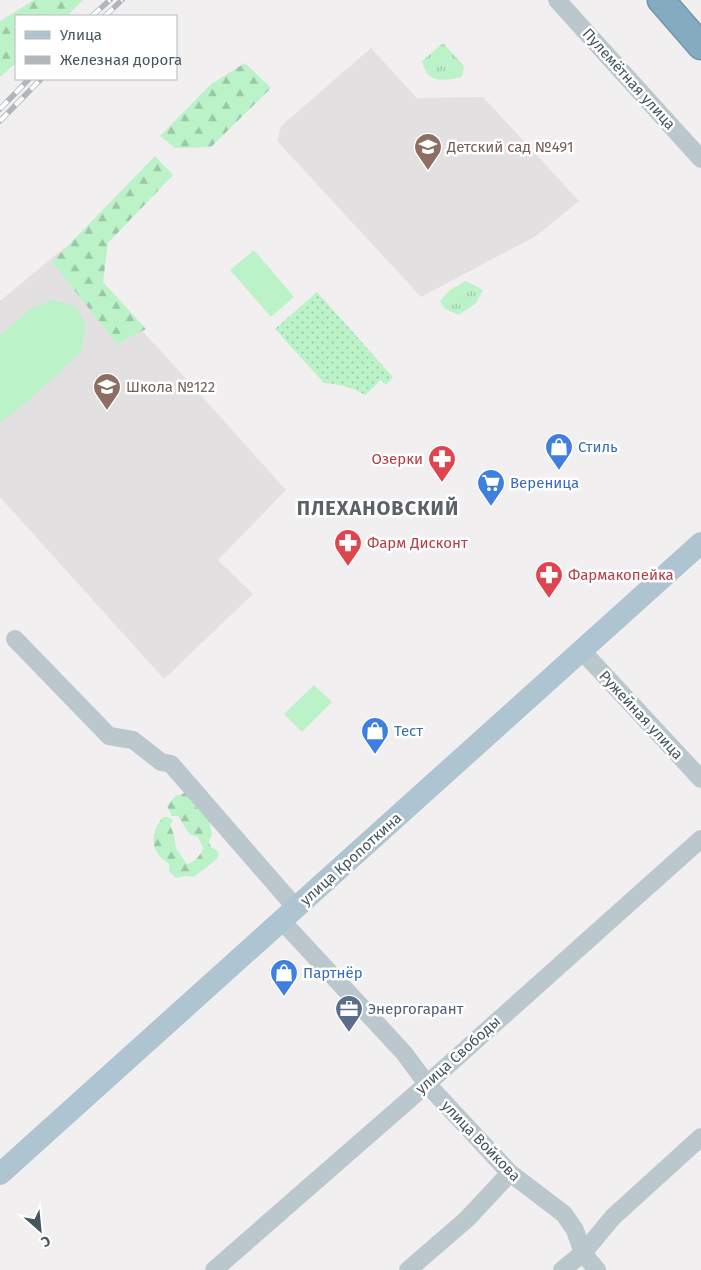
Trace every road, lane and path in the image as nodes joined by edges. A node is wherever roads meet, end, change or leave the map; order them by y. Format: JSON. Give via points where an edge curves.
{"nodes":[{"id":1,"x":557,"y":0,"type":"edge"},
{"id":2,"x":662,"y":0,"type":"edge"},
{"id":3,"x":701,"y":46,"type":"edge"},
{"id":4,"x":701,"y":159,"type":"edge"},
{"id":5,"x":701,"y":542,"type":"edge"},
{"id":6,"x":15,"y":639,"type":"dead end"},
{"id":7,"x":582,"y":651,"type":"junction"},
{"id":8,"x":701,"y":780,"type":"edge"},
{"id":9,"x":701,"y":839,"type":"edge"},
{"id":10,"x":289,"y":915,"type":"junction"},
{"id":11,"x":427,"y":1084,"type":"junction"},
{"id":12,"x":701,"y":1137,"type":"edge"},
{"id":13,"x":510,"y":1173,"type":"junction"},
{"id":14,"x":0,"y":1174,"type":"edge"},
{"id":15,"x":583,"y":1253,"type":"junction"},
{"id":16,"x":214,"y":1270,"type":"edge"},
{"id":17,"x":408,"y":1270,"type":"edge"},
{"id":18,"x":562,"y":1270,"type":"edge"},
{"id":19,"x":597,"y":1270,"type":"edge"}],
"edges":[{"from":1,"to":4,"type":"street","name":"Пулемётная улица"},
{"from":2,"to":3,"type":"highway"},
{"from":5,"to":7,"type":"main road","name":"улица Кропоткина"},
{"from":6,"to":10,"type":"street","name":"улица Войкова","via":[[109,736],[132,740],[161,762],[171,764],[275,885]]},
{"from":7,"to":8,"type":"street","name":"Ружейная улица"},
{"from":7,"to":10,"type":"main road","name":"улица Кропоткина"},
{"from":9,"to":11,"type":"street","name":"улица Свободы"},
{"from":10,"to":11,"type":"street","name":"улица Войкова"},
{"from":10,"to":14,"type":"main road","name":"улица Кропоткина"},
{"from":11,"to":13,"type":"street","name":"улица Войкова"},
{"from":11,"to":16,"type":"street","name":"улица Свободы"},
{"from":12,"to":15,"type":"street","via":[[613,1217]]},
{"from":13,"to":15,"type":"street","name":"улица Войкова","via":[[564,1214],[575,1230]]},
{"from":13,"to":17,"type":"street","via":[[467,1218]]},
{"from":15,"to":18,"type":"street"},
{"from":15,"to":19,"type":"street","name":"улица Войкова"}]}
